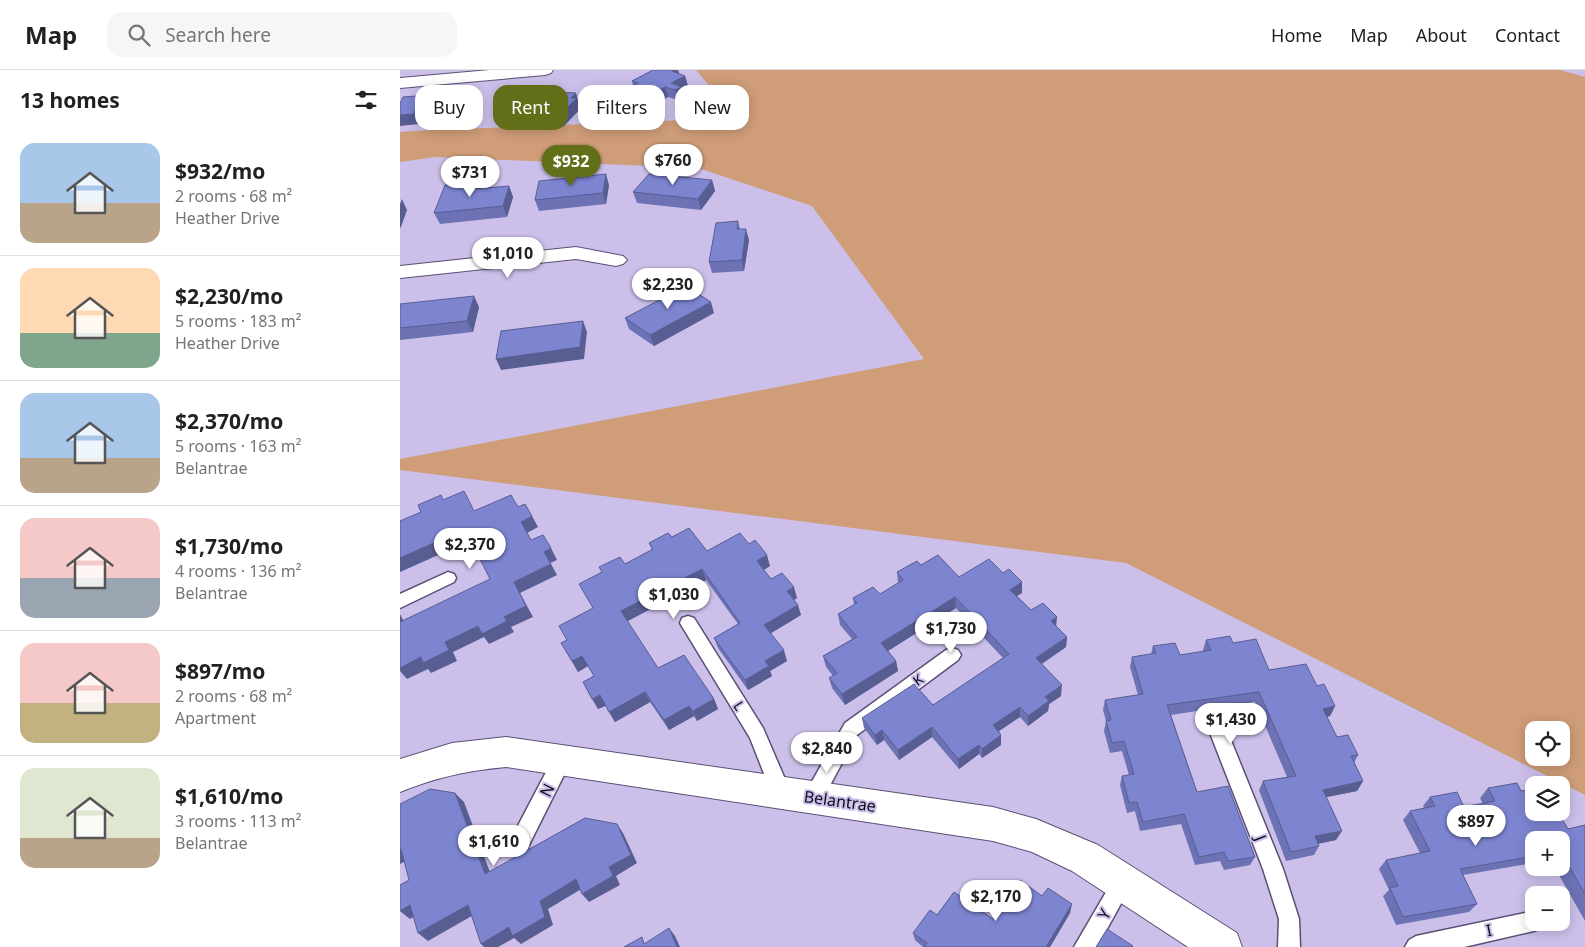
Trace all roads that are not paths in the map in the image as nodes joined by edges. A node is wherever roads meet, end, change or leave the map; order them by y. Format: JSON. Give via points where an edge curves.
{"nodes":[{"id":1,"x":545,"y":70,"type":"edge"},
{"id":2,"x":400,"y":83,"type":"edge"},
{"id":3,"x":616,"y":260,"type":"dead end"},
{"id":4,"x":400,"y":272,"type":"edge"},
{"id":5,"x":448,"y":578,"type":"dead end"},
{"id":6,"x":400,"y":601,"type":"edge"},
{"id":7,"x":688,"y":623,"type":"dead end"},
{"id":8,"x":952,"y":655,"type":"dead end"},
{"id":9,"x":1219,"y":733,"type":"dead end"},
{"id":10,"x":562,"y":761,"type":"junction"},
{"id":11,"x":400,"y":776,"type":"edge"},
{"id":12,"x":797,"y":795,"type":"junction"},
{"id":13,"x":518,"y":846,"type":"dead end"},
{"id":14,"x":1123,"y":882,"type":"junction"},
{"id":15,"x":1525,"y":923,"type":"edge"},
{"id":16,"x":1086,"y":947,"type":"edge"},
{"id":17,"x":1223,"y":947,"type":"edge"},
{"id":18,"x":1289,"y":947,"type":"edge"},
{"id":19,"x":1416,"y":947,"type":"edge"}],
"edges":[{"from":1,"to":2,"type":"street"},
{"from":3,"to":4,"type":"street","via":[[576,253]]},
{"from":5,"to":6,"type":"lane"},
{"from":7,"to":12,"type":"lane","name":"L"},
{"from":8,"to":12,"type":"lane","name":"K","via":[[851,729]]},
{"from":9,"to":18,"type":"lane","name":"J","via":[[1273,869],[1289,919]]},
{"from":10,"to":11,"type":"street","name":"Belantrae","via":[[506,752],[463,755],[418,767]]},
{"from":10,"to":12,"type":"street","name":"Belantrae"},
{"from":10,"to":13,"type":"lane","name":"N"},
{"from":12,"to":14,"type":"street","name":"Belantrae","via":[[993,824],[1036,836],[1085,858]]},
{"from":14,"to":16,"type":"lane","name":"Y"},
{"from":14,"to":17,"type":"street","name":"Belantrae"},
{"from":15,"to":19,"type":"lane","name":"I"}]}
